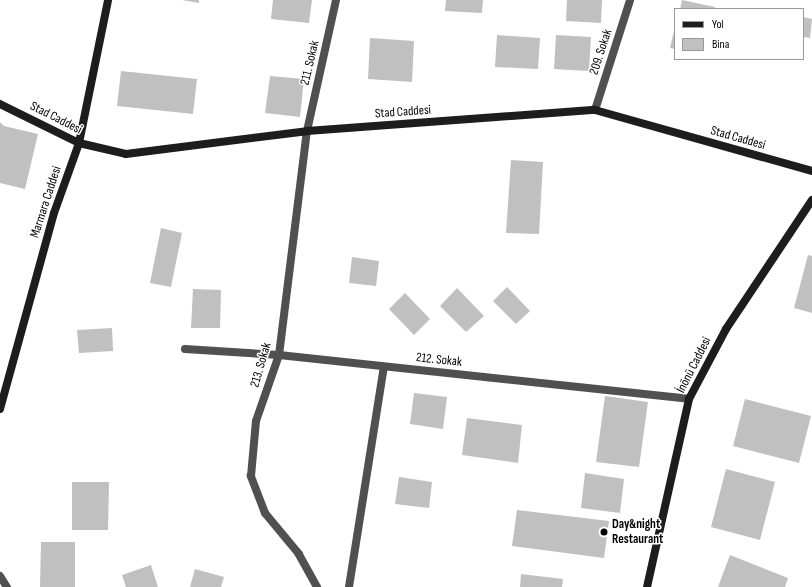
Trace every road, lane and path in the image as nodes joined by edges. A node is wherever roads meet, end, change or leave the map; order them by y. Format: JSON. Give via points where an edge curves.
{"nodes":[{"id":1,"x":108,"y":0,"type":"edge"},
{"id":2,"x":336,"y":0,"type":"edge"},
{"id":3,"x":630,"y":0,"type":"edge"},
{"id":4,"x":0,"y":104,"type":"edge"},
{"id":5,"x":595,"y":110,"type":"junction"},
{"id":6,"x":307,"y":131,"type":"junction"},
{"id":7,"x":78,"y":143,"type":"junction"},
{"id":8,"x":812,"y":171,"type":"edge"},
{"id":9,"x":812,"y":200,"type":"edge"},
{"id":10,"x":185,"y":349,"type":"dead end"},
{"id":11,"x":279,"y":355,"type":"junction"},
{"id":12,"x":384,"y":366,"type":"junction"},
{"id":13,"x":689,"y":400,"type":"junction"},
{"id":14,"x":0,"y":409,"type":"edge"},
{"id":15,"x":0,"y":576,"type":"edge"},
{"id":16,"x":7,"y":587,"type":"edge"},
{"id":17,"x":317,"y":587,"type":"edge"},
{"id":18,"x":350,"y":587,"type":"edge"},
{"id":19,"x":647,"y":587,"type":"edge"}],
"edges":[{"from":1,"to":7,"type":"street","name":"Marmara Caddesi"},
{"from":2,"to":6,"type":"street","name":"211. Sokak"},
{"from":3,"to":5,"type":"street","name":"209. Sokak"},
{"from":4,"to":7,"type":"street","name":"Stad Caddesi"},
{"from":5,"to":6,"type":"street","name":"Stad Caddesi"},
{"from":5,"to":8,"type":"street","name":"Stad Caddesi"},
{"from":6,"to":7,"type":"street","name":"Stad Caddesi","via":[[126,154]]},
{"from":6,"to":11,"type":"street","name":"213. Sokak"},
{"from":7,"to":14,"type":"street","name":"Marmara Caddesi","via":[[54,213]]},
{"from":9,"to":13,"type":"street","name":"İnönü Caddesi","via":[[726,329]]},
{"from":10,"to":11,"type":"street","name":"212. Sokak"},
{"from":11,"to":12,"type":"street","name":"212. Sokak"},
{"from":11,"to":17,"type":"street","name":"213. Sokak","via":[[256,421],[251,476],[265,513],[299,554]]},
{"from":12,"to":13,"type":"street","name":"212. Sokak"},
{"from":12,"to":18,"type":"street"},
{"from":13,"to":19,"type":"street","name":"İnönü Caddesi"},
{"from":15,"to":16,"type":"street"}]}
